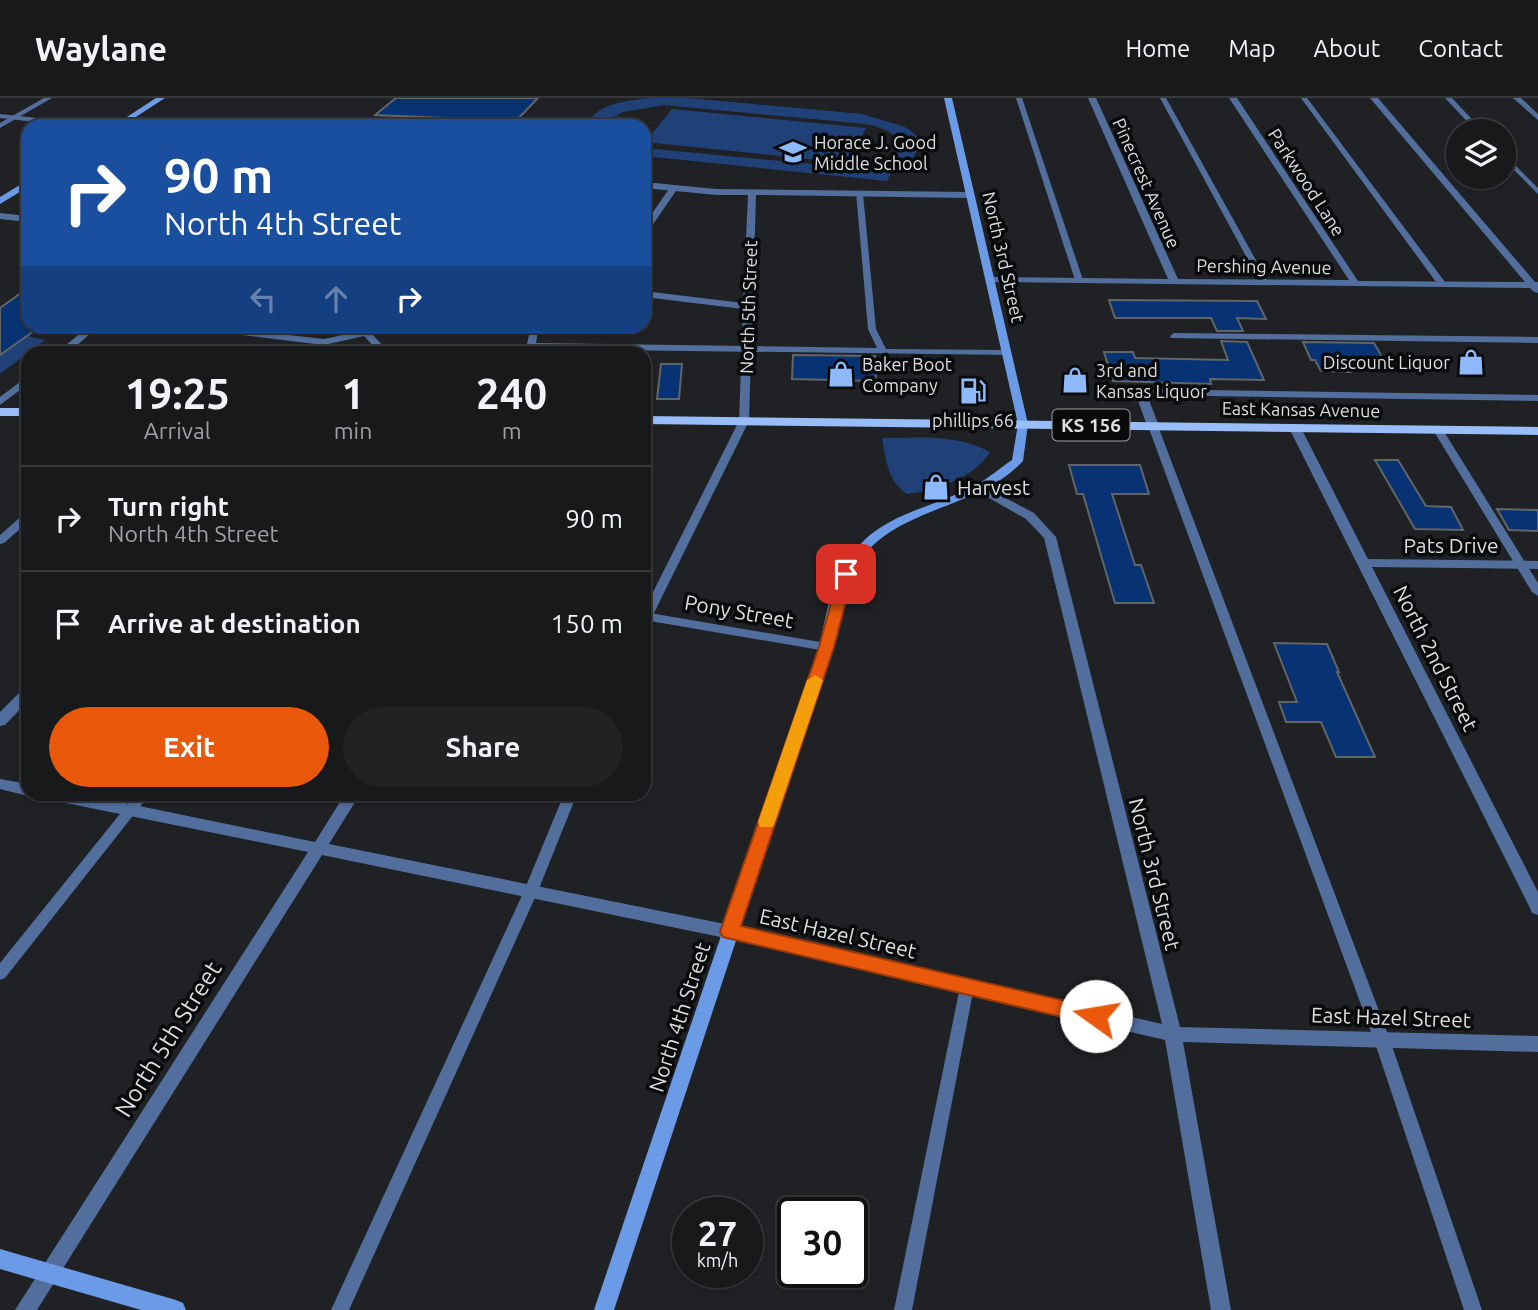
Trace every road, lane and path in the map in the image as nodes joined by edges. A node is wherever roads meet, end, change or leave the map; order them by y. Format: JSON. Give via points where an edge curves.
{"nodes":[{"id":1,"x":49,"y":98,"type":"edge"},
{"id":2,"x":161,"y":98,"type":"edge"},
{"id":3,"x":947,"y":98,"type":"edge"},
{"id":4,"x":1019,"y":98,"type":"edge"},
{"id":5,"x":1092,"y":98,"type":"edge"},
{"id":6,"x":1163,"y":98,"type":"edge"},
{"id":7,"x":1233,"y":98,"type":"edge"},
{"id":8,"x":1304,"y":98,"type":"edge"},
{"id":9,"x":1374,"y":98,"type":"edge"},
{"id":10,"x":1448,"y":98,"type":"edge"},
{"id":11,"x":1517,"y":98,"type":"edge"},
{"id":12,"x":0,"y":116,"type":"edge"},
{"id":13,"x":15,"y":118,"type":"junction"},
{"id":14,"x":1538,"y":118,"type":"edge"},
{"id":15,"x":25,"y":119,"type":"edge"},
{"id":16,"x":128,"y":119,"type":"edge"},
{"id":17,"x":1468,"y":119,"type":"edge"},
{"id":18,"x":0,"y":126,"type":"edge"},
{"id":19,"x":1516,"y":169,"type":"edge"},
{"id":20,"x":651,"y":186,"type":"edge"},
{"id":21,"x":21,"y":188,"type":"edge"},
{"id":22,"x":674,"y":188,"type":"junction"},
{"id":23,"x":1538,"y":192,"type":"edge"},
{"id":24,"x":752,"y":193,"type":"junction"},
{"id":25,"x":859,"y":194,"type":"junction"},
{"id":26,"x":970,"y":195,"type":"junction"},
{"id":27,"x":0,"y":201,"type":"edge"},
{"id":28,"x":0,"y":216,"type":"edge"},
{"id":29,"x":21,"y":218,"type":"edge"},
{"id":30,"x":651,"y":221,"type":"edge"},
{"id":31,"x":990,"y":279,"type":"junction"},
{"id":32,"x":1079,"y":280,"type":"junction"},
{"id":33,"x":1174,"y":281,"type":"junction"},
{"id":34,"x":1264,"y":282,"type":"junction"},
{"id":35,"x":1355,"y":283,"type":"junction"},
{"id":36,"x":1442,"y":284,"type":"junction"},
{"id":37,"x":1536,"y":287,"type":"edge"},
{"id":38,"x":651,"y":296,"type":"edge"},
{"id":39,"x":748,"y":307,"type":"junction"},
{"id":40,"x":86,"y":333,"type":"edge"},
{"id":41,"x":264,"y":333,"type":"edge"},
{"id":42,"x":355,"y":333,"type":"edge"},
{"id":43,"x":1174,"y":336,"type":"dead end"},
{"id":44,"x":1538,"y":340,"type":"edge"},
{"id":45,"x":70,"y":346,"type":"edge"},
{"id":46,"x":746,"y":348,"type":"junction"},
{"id":47,"x":651,"y":349,"type":"edge"},
{"id":48,"x":884,"y":351,"type":"junction"},
{"id":49,"x":1007,"y":353,"type":"junction"},
{"id":50,"x":21,"y":385,"type":"edge"},
{"id":51,"x":1538,"y":398,"type":"edge"},
{"id":52,"x":0,"y":402,"type":"edge"},
{"id":53,"x":0,"y":411,"type":"edge"},
{"id":54,"x":21,"y":412,"type":"edge"},
{"id":55,"x":651,"y":420,"type":"edge"},
{"id":56,"x":744,"y":421,"type":"junction"},
{"id":57,"x":1023,"y":424,"type":"junction"},
{"id":58,"x":1153,"y":426,"type":"junction"},
{"id":59,"x":1295,"y":428,"type":"junction"},
{"id":60,"x":1438,"y":430,"type":"junction"},
{"id":61,"x":1538,"y":431,"type":"edge"},
{"id":62,"x":979,"y":488,"type":"junction"},
{"id":63,"x":21,"y":522,"type":"edge"},
{"id":64,"x":0,"y":541,"type":"edge"},
{"id":65,"x":1364,"y":563,"type":"junction"},
{"id":66,"x":1520,"y":564,"type":"junction"},
{"id":67,"x":1538,"y":565,"type":"edge"},
{"id":68,"x":1538,"y":592,"type":"edge"},
{"id":69,"x":651,"y":606,"type":"edge"},
{"id":70,"x":651,"y":619,"type":"edge"},
{"id":71,"x":826,"y":647,"type":"junction"},
{"id":72,"x":21,"y":699,"type":"edge"},
{"id":73,"x":0,"y":721,"type":"edge"},
{"id":74,"x":0,"y":784,"type":"edge"},
{"id":75,"x":21,"y":788,"type":"edge"},
{"id":76,"x":84,"y":801,"type":"edge"},
{"id":77,"x":139,"y":801,"type":"edge"},
{"id":78,"x":349,"y":801,"type":"edge"},
{"id":79,"x":568,"y":801,"type":"edge"},
{"id":80,"x":132,"y":811,"type":"junction"},
{"id":81,"x":318,"y":849,"type":"junction"},
{"id":82,"x":531,"y":891,"type":"junction"},
{"id":83,"x":1538,"y":908,"type":"edge"},
{"id":84,"x":730,"y":932,"type":"junction"},
{"id":85,"x":0,"y":974,"type":"edge"},
{"id":86,"x":967,"y":986,"type":"junction"},
{"id":87,"x":1173,"y":1034,"type":"junction"},
{"id":88,"x":1382,"y":1040,"type":"junction"},
{"id":89,"x":1538,"y":1044,"type":"edge"},
{"id":90,"x":0,"y":1259,"type":"edge"},
{"id":91,"x":48,"y":1273,"type":"junction"},
{"id":92,"x":24,"y":1310,"type":"edge"},
{"id":93,"x":176,"y":1310,"type":"edge"},
{"id":94,"x":340,"y":1310,"type":"edge"},
{"id":95,"x":604,"y":1310,"type":"edge"},
{"id":96,"x":904,"y":1310,"type":"edge"},
{"id":97,"x":1221,"y":1310,"type":"edge"},
{"id":98,"x":1473,"y":1310,"type":"edge"}],
"edges":[{"from":1,"to":13,"type":"lane"},
{"from":2,"to":16,"type":"main road"},
{"from":3,"to":26,"type":"main road","name":"North 3rd Street"},
{"from":4,"to":32,"type":"lane"},
{"from":5,"to":33,"type":"street","name":"Pinecrest Avenue"},
{"from":6,"to":34,"type":"lane"},
{"from":7,"to":35,"type":"street","name":"Parkwood Lane"},
{"from":8,"to":36,"type":"lane"},
{"from":9,"to":37,"type":"street"},
{"from":10,"to":17,"type":"lane"},
{"from":11,"to":14,"type":"street"},
{"from":12,"to":13,"type":"street"},
{"from":13,"to":15,"type":"street"},
{"from":13,"to":18,"type":"lane"},
{"from":19,"to":23,"type":"lane"},
{"from":20,"to":22,"type":"street"},
{"from":21,"to":27,"type":"main road"},
{"from":22,"to":24,"type":"street"},
{"from":22,"to":30,"type":"lane"},
{"from":24,"to":25,"type":"street"},
{"from":24,"to":39,"type":"street","name":"North 5th Street"},
{"from":25,"to":26,"type":"street"},
{"from":25,"to":48,"type":"lane","via":[[872,328]]},
{"from":26,"to":31,"type":"main road","name":"North 3rd Street"},
{"from":28,"to":29,"type":"street"},
{"from":31,"to":32,"type":"street","name":"Pershing Avenue"},
{"from":31,"to":49,"type":"main road","name":"North 3rd Street"},
{"from":32,"to":33,"type":"street","name":"Pershing Avenue"},
{"from":33,"to":34,"type":"street","name":"Pershing Avenue"},
{"from":34,"to":35,"type":"street","name":"Pershing Avenue"},
{"from":35,"to":36,"type":"street","name":"Pershing Avenue"},
{"from":36,"to":37,"type":"street","name":"Pershing Avenue"},
{"from":38,"to":39,"type":"street"},
{"from":39,"to":46,"type":"street","name":"North 5th Street"},
{"from":40,"to":45,"type":"street"},
{"from":41,"to":42,"type":"lane","via":[[324,342]]},
{"from":43,"to":44,"type":"lane"},
{"from":46,"to":47,"type":"lane"},
{"from":46,"to":48,"type":"lane"},
{"from":46,"to":56,"type":"street","name":"North 5th Street"},
{"from":48,"to":49,"type":"lane"},
{"from":49,"to":57,"type":"main road","name":"North 3rd Street"},
{"from":50,"to":52,"type":"street"},
{"from":51,"to":58,"type":"street","via":[[1140,392]]},
{"from":53,"to":54,"type":"main road"},
{"from":55,"to":56,"type":"main road","name":"East Kansas Avenue","number":"KS 156"},
{"from":56,"to":57,"type":"main road","name":"East Kansas Avenue","number":"KS 156"},
{"from":56,"to":69,"type":"lane"},
{"from":57,"to":58,"type":"main road","name":"East Kansas Avenue","number":"KS 156"},
{"from":57,"to":62,"type":"main road","name":"North 4th Street","via":[[1017,461]]},
{"from":58,"to":59,"type":"main road","name":"East Kansas Avenue","number":"KS 156"},
{"from":58,"to":88,"type":"lane"},
{"from":59,"to":60,"type":"main road","name":"East Kansas Avenue","number":"KS 156"},
{"from":59,"to":65,"type":"street","name":"North 2nd Street"},
{"from":60,"to":61,"type":"main road","name":"East Kansas Avenue","number":"KS 156"},
{"from":60,"to":66,"type":"lane"},
{"from":62,"to":71,"type":"main road","name":"North 4th Street","via":[[889,524],[863,547],[846,574]]},
{"from":62,"to":87,"type":"street","name":"North 3rd Street","via":[[1030,516],[1050,537]]},
{"from":63,"to":64,"type":"lane"},
{"from":65,"to":66,"type":"street","name":"Pats Drive"},
{"from":65,"to":83,"type":"street","name":"North 2nd Street"},
{"from":66,"to":67,"type":"street","name":"Pats Drive"},
{"from":66,"to":68,"type":"lane"},
{"from":70,"to":71,"type":"street","name":"Pony Street"},
{"from":71,"to":84,"type":"main road","name":"North 4th Street"},
{"from":72,"to":73,"type":"street"},
{"from":74,"to":75,"type":"street"},
{"from":76,"to":80,"type":"street","name":"East Hazel Street"},
{"from":77,"to":80,"type":"lane"},
{"from":78,"to":81,"type":"street","name":"North 5th Street"},
{"from":79,"to":82,"type":"lane"},
{"from":80,"to":81,"type":"street","name":"East Hazel Street"},
{"from":80,"to":85,"type":"lane"},
{"from":81,"to":82,"type":"street","name":"East Hazel Street"},
{"from":81,"to":91,"type":"street","name":"North 5th Street"},
{"from":82,"to":84,"type":"street","name":"East Hazel Street"},
{"from":82,"to":94,"type":"lane"},
{"from":84,"to":86,"type":"street","name":"East Hazel Street"},
{"from":84,"to":95,"type":"main road","name":"North 4th Street"},
{"from":86,"to":87,"type":"street","name":"East Hazel Street"},
{"from":86,"to":96,"type":"lane"},
{"from":87,"to":88,"type":"street","name":"East Hazel Street"},
{"from":87,"to":97,"type":"street","name":"North 3rd Street"},
{"from":88,"to":89,"type":"street","name":"East Hazel Street"},
{"from":88,"to":98,"type":"lane"},
{"from":90,"to":91,"type":"main road"},
{"from":91,"to":92,"type":"street","name":"North 5th Street"},
{"from":91,"to":93,"type":"main road"}]}
